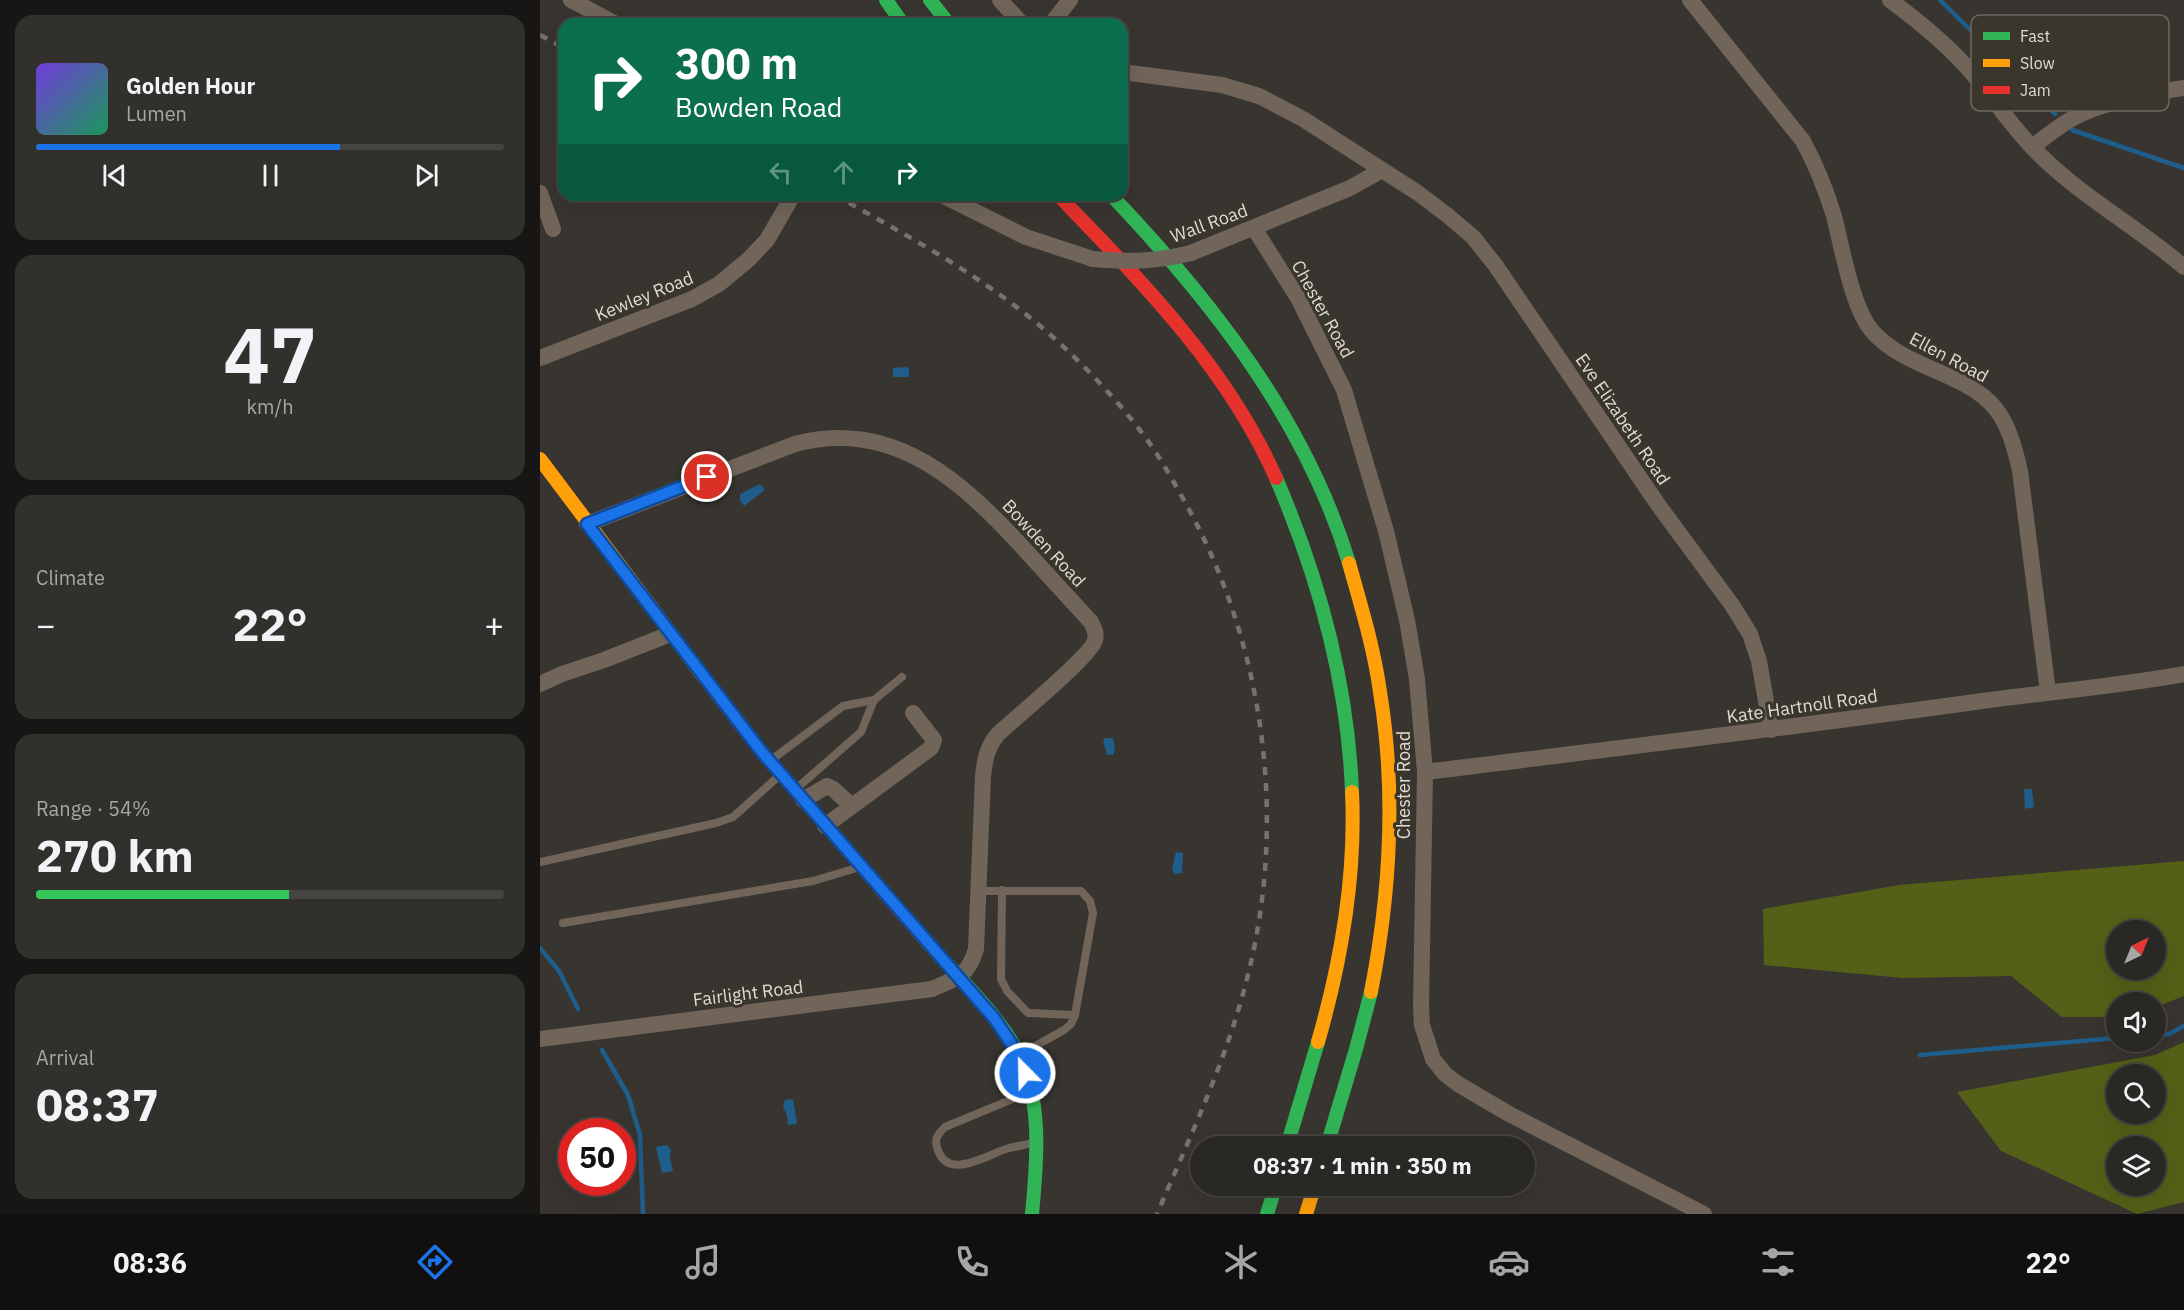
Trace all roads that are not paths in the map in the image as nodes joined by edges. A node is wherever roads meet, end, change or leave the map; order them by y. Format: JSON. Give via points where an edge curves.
{"nodes":[{"id":1,"x":571,"y":0,"type":"edge"},
{"id":2,"x":886,"y":0,"type":"edge"},
{"id":3,"x":930,"y":0,"type":"edge"},
{"id":4,"x":1000,"y":0,"type":"edge"},
{"id":5,"x":1070,"y":0,"type":"edge"},
{"id":6,"x":1690,"y":0,"type":"edge"},
{"id":7,"x":1890,"y":0,"type":"edge"},
{"id":8,"x":605,"y":18,"type":"edge"},
{"id":9,"x":899,"y":18,"type":"edge"},
{"id":10,"x":944,"y":18,"type":"edge"},
{"id":11,"x":1016,"y":18,"type":"edge"},
{"id":12,"x":1056,"y":18,"type":"edge"},
{"id":13,"x":1971,"y":72,"type":"edge"},
{"id":14,"x":1128,"y":73,"type":"edge"},
{"id":15,"x":2184,"y":88,"type":"edge"},
{"id":16,"x":2169,"y":90,"type":"edge"},
{"id":17,"x":2003,"y":111,"type":"edge"},
{"id":18,"x":2092,"y":111,"type":"edge"},
{"id":19,"x":2032,"y":147,"type":"junction"},
{"id":20,"x":1382,"y":170,"type":"junction"},
{"id":21,"x":540,"y":193,"type":"edge"},
{"id":22,"x":790,"y":201,"type":"edge"},
{"id":23,"x":954,"y":201,"type":"edge"},
{"id":24,"x":1064,"y":201,"type":"edge"},
{"id":25,"x":1116,"y":201,"type":"edge"},
{"id":26,"x":1254,"y":228,"type":"junction"},
{"id":27,"x":553,"y":229,"type":"dead end"},
{"id":28,"x":2184,"y":267,"type":"edge"},
{"id":29,"x":540,"y":358,"type":"edge"},
{"id":30,"x":540,"y":459,"type":"edge"},
{"id":31,"x":587,"y":524,"type":"junction"},
{"id":32,"x":670,"y":634,"type":"junction"},
{"id":33,"x":2184,"y":674,"type":"edge"},
{"id":34,"x":902,"y":677,"type":"dead end"},
{"id":35,"x":540,"y":684,"type":"edge"},
{"id":36,"x":2048,"y":692,"type":"junction"},
{"id":37,"x":874,"y":700,"type":"junction"},
{"id":38,"x":913,"y":712,"type":"dead end"},
{"id":39,"x":1771,"y":730,"type":"junction"},
{"id":40,"x":770,"y":761,"type":"junction"},
{"id":41,"x":1425,"y":772,"type":"junction"},
{"id":42,"x":781,"y":774,"type":"junction"},
{"id":43,"x":799,"y":795,"type":"junction"},
{"id":44,"x":852,"y":806,"type":"junction"},
{"id":45,"x":825,"y":826,"type":"junction"},
{"id":46,"x":540,"y":862,"type":"edge"},
{"id":47,"x":861,"y":867,"type":"junction"},
{"id":48,"x":1002,"y":890,"type":"junction"},
{"id":49,"x":979,"y":891,"type":"junction"},
{"id":50,"x":563,"y":923,"type":"dead end"},
{"id":51,"x":958,"y":977,"type":"junction"},
{"id":52,"x":1075,"y":1015,"type":"junction"},
{"id":53,"x":540,"y":1039,"type":"edge"},
{"id":54,"x":1019,"y":1055,"type":"junction"},
{"id":55,"x":1030,"y":1092,"type":"junction"},
{"id":56,"x":1290,"y":1136,"type":"edge"},
{"id":57,"x":1330,"y":1136,"type":"edge"},
{"id":58,"x":1036,"y":1143,"type":"junction"},
{"id":59,"x":1273,"y":1196,"type":"edge"},
{"id":60,"x":1312,"y":1196,"type":"edge"},
{"id":61,"x":1032,"y":1214,"type":"edge"},
{"id":62,"x":1267,"y":1214,"type":"edge"},
{"id":63,"x":1306,"y":1214,"type":"edge"},
{"id":64,"x":1704,"y":1214,"type":"edge"}],
"edges":[{"from":1,"to":8,"type":"street"},
{"from":2,"to":9,"type":"main road"},
{"from":3,"to":10,"type":"main road"},
{"from":4,"to":11,"type":"street"},
{"from":5,"to":12,"type":"street"},
{"from":6,"to":36,"type":"street","name":"Ellen Road","via":[[1803,141],[1825,189],[1857,302],[1869,327],[1913,361],[1982,394],[2005,424],[2020,471]]},
{"from":7,"to":13,"type":"street"},
{"from":14,"to":20,"type":"street","name":"Eve Elizabeth Road","via":[[1222,85],[1259,96],[1303,118]]},
{"from":15,"to":16,"type":"street"},
{"from":17,"to":19,"type":"street"},
{"from":18,"to":19,"type":"street","via":[[2061,126]]},
{"from":19,"to":28,"type":"street","via":[[2068,182]]},
{"from":20,"to":26,"type":"street","name":"Wall Road","via":[[1350,188]]},
{"from":20,"to":39,"type":"street","name":"Eve Elizabeth Road","via":[[1473,237],[1732,605],[1750,634],[1759,661]]},
{"from":21,"to":27,"type":"street"},
{"from":22,"to":29,"type":"street","name":"Kewley Road","via":[[767,240],[719,284],[692,299]]},
{"from":23,"to":26,"type":"street","name":"Wall Road","bridge":true,"via":[[1026,237],[1093,259],[1158,261],[1191,253]]},
{"from":24,"to":56,"type":"main road","via":[[1177,324],[1220,379],[1251,430],[1312,566],[1335,654],[1352,783],[1350,865],[1331,996]]},
{"from":25,"to":57,"type":"main road","via":[[1200,294],[1243,350],[1283,415],[1318,483],[1344,547],[1366,620],[1384,725],[1388,843],[1373,979]]},
{"from":26,"to":41,"type":"street","name":"Chester Road","via":[[1323,346],[1344,390],[1360,440],[1407,620]]},
{"from":30,"to":31,"type":"main road"},
{"from":31,"to":32,"type":"main road"},
{"from":31,"to":49,"type":"street","name":"Bowden Road","via":[[795,444],[837,436],[907,452],[948,477],[991,513],[1096,632],[1090,650],[989,744],[983,776]]},
{"from":32,"to":35,"type":"street"},
{"from":32,"to":40,"type":"main road"},
{"from":33,"to":36,"type":"street","name":"Kate Hartnoll Road"},
{"from":34,"to":37,"type":"lane"},
{"from":36,"to":39,"type":"street","name":"Kate Hartnoll Road"},
{"from":37,"to":40,"type":"lane","via":[[843,706]]},
{"from":37,"to":43,"type":"lane","via":[[861,732]]},
{"from":38,"to":44,"type":"street","via":[[932,735],[933,744]]},
{"from":39,"to":41,"type":"street","name":"Kate Hartnoll Road"},
{"from":40,"to":42,"type":"main road"},
{"from":41,"to":64,"type":"street","name":"Chester Road","via":[[1421,1007],[1422,1025],[1433,1059],[1452,1079],[1481,1099]]},
{"from":42,"to":43,"type":"main road"},
{"from":42,"to":46,"type":"lane","via":[[733,817]]},
{"from":43,"to":44,"type":"street","via":[[827,786]]},
{"from":43,"to":45,"type":"main road"},
{"from":44,"to":45,"type":"street"},
{"from":45,"to":47,"type":"main road"},
{"from":47,"to":50,"type":"lane","via":[[813,881]]},
{"from":47,"to":51,"type":"main road"},
{"from":48,"to":49,"type":"lane"},
{"from":48,"to":52,"type":"lane","via":[[1001,979],[1007,991],[1028,1013]]},
{"from":48,"to":52,"type":"lane","via":[[1074,890],[1081,891],[1090,902],[1093,913]]},
{"from":49,"to":51,"type":"street","name":"Bowden Road","via":[[976,949],[971,966]]},
{"from":51,"to":53,"type":"street","name":"Fairlight Road","via":[[932,989]]},
{"from":51,"to":54,"type":"main road","via":[[994,1018]]},
{"from":52,"to":54,"type":"lane","via":[[1064,1030]]},
{"from":54,"to":55,"type":"main road"},
{"from":55,"to":58,"type":"main road"},
{"from":55,"to":58,"type":"lane","via":[[945,1127],[936,1140],[942,1159],[959,1165]]},
{"from":58,"to":61,"type":"main road"},
{"from":59,"to":62,"type":"main road"},
{"from":60,"to":63,"type":"main road"}]}
